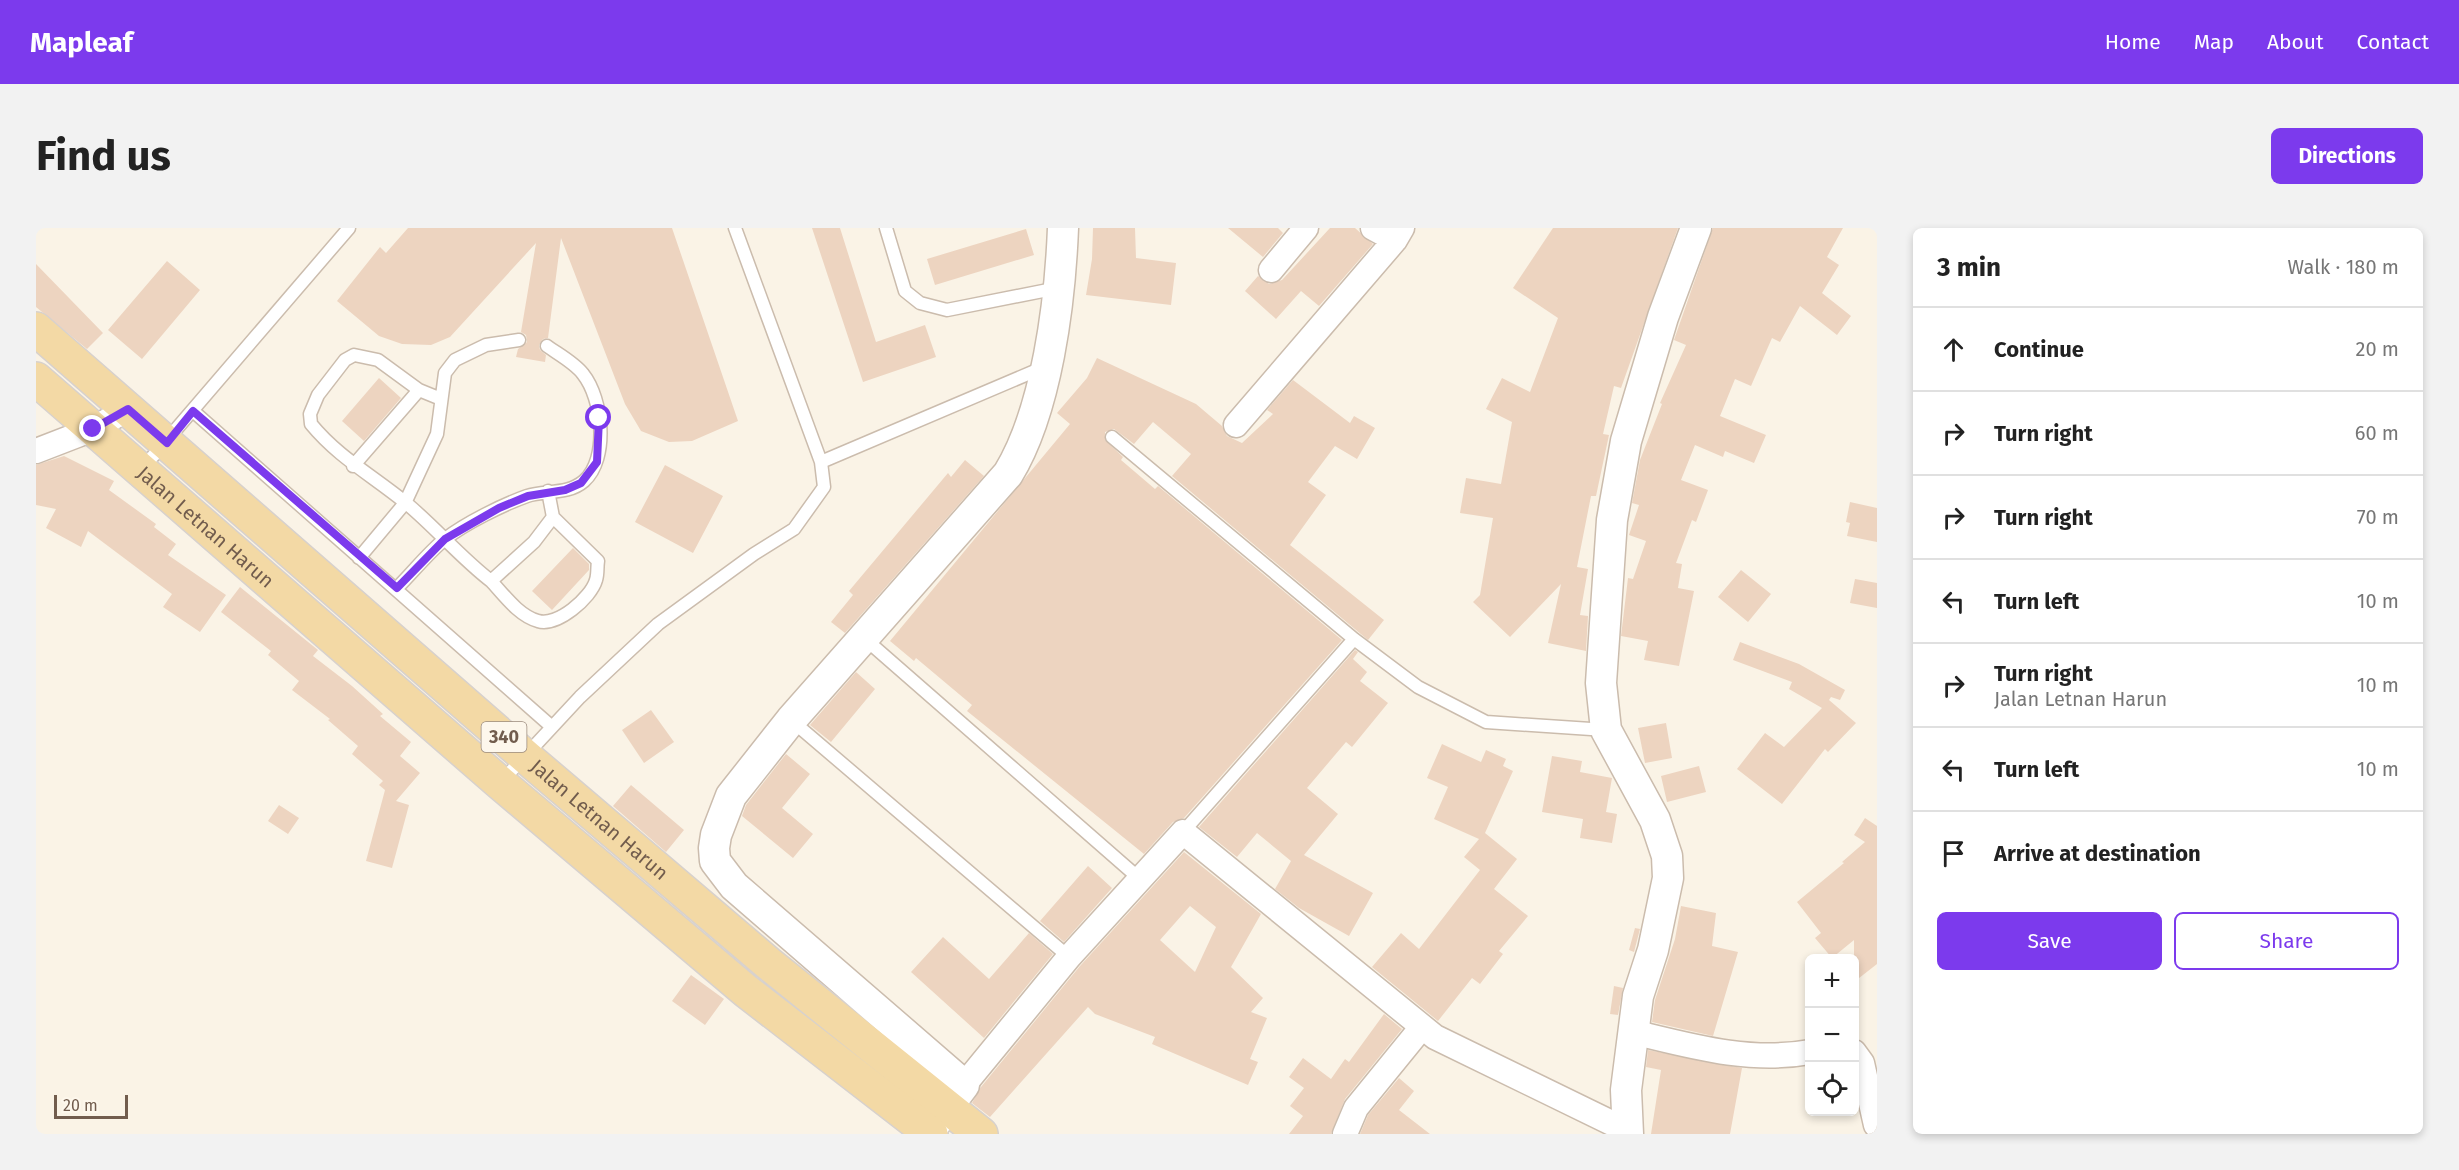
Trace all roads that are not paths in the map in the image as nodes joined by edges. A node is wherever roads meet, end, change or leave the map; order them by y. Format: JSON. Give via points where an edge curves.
{"nodes":[{"id":1,"x":349,"y":228,"type":"edge"},
{"id":2,"x":735,"y":228,"type":"edge"},
{"id":3,"x":886,"y":228,"type":"edge"},
{"id":4,"x":1064,"y":228,"type":"edge"},
{"id":5,"x":1305,"y":228,"type":"edge"},
{"id":6,"x":1373,"y":228,"type":"edge"},
{"id":7,"x":1696,"y":228,"type":"edge"},
{"id":8,"x":1398,"y":234,"type":"edge"},
{"id":9,"x":1271,"y":270,"type":"dead end"},
{"id":10,"x":1058,"y":288,"type":"junction"},
{"id":11,"x":36,"y":329,"type":"edge"},
{"id":12,"x":519,"y":340,"type":"dead end"},
{"id":13,"x":547,"y":346,"type":"dead end"},
{"id":14,"x":36,"y":379,"type":"edge"},
{"id":15,"x":1044,"y":380,"type":"junction"},
{"id":16,"x":419,"y":390,"type":"junction"},
{"id":17,"x":441,"y":399,"type":"junction"},
{"id":18,"x":128,"y":409,"type":"junction"},
{"id":19,"x":193,"y":411,"type":"junction"},
{"id":20,"x":1236,"y":425,"type":"dead end"},
{"id":21,"x":93,"y":429,"type":"junction"},
{"id":22,"x":1112,"y":437,"type":"dead end"},
{"id":23,"x":167,"y":443,"type":"junction"},
{"id":24,"x":36,"y":451,"type":"edge"},
{"id":25,"x":821,"y":462,"type":"junction"},
{"id":26,"x":353,"y":466,"type":"junction"},
{"id":27,"x":142,"y":469,"type":"junction"},
{"id":28,"x":548,"y":491,"type":"junction"},
{"id":29,"x":405,"y":502,"type":"junction"},
{"id":30,"x":553,"y":517,"type":"junction"},
{"id":31,"x":445,"y":539,"type":"junction"},
{"id":32,"x":359,"y":558,"type":"junction"},
{"id":33,"x":491,"y":581,"type":"junction"},
{"id":34,"x":397,"y":588,"type":"junction"},
{"id":35,"x":863,"y":637,"type":"junction"},
{"id":36,"x":1353,"y":639,"type":"junction"},
{"id":37,"x":791,"y":720,"type":"junction"},
{"id":38,"x":552,"y":727,"type":"junction"},
{"id":39,"x":1606,"y":730,"type":"junction"},
{"id":40,"x":526,"y":757,"type":"junction"},
{"id":41,"x":500,"y":783,"type":"junction"},
{"id":42,"x":1183,"y":832,"type":"junction"},
{"id":43,"x":1141,"y":880,"type":"junction"},
{"id":44,"x":1068,"y":957,"type":"junction"},
{"id":45,"x":1422,"y":1027,"type":"junction"},
{"id":46,"x":1633,"y":1032,"type":"junction"},
{"id":47,"x":1805,"y":1053,"type":"edge"},
{"id":48,"x":1859,"y":1059,"type":"edge"},
{"id":49,"x":957,"y":1095,"type":"junction"},
{"id":50,"x":1876,"y":1125,"type":"edge"},
{"id":51,"x":1628,"y":1132,"type":"edge"},
{"id":52,"x":929,"y":1133,"type":"edge"},
{"id":53,"x":981,"y":1134,"type":"edge"},
{"id":54,"x":1345,"y":1134,"type":"edge"}],
"edges":[{"from":1,"to":19,"type":"lane"},
{"from":2,"to":25,"type":"lane"},
{"from":3,"to":10,"type":"lane","via":[[905,291],[920,303],[948,310]]},
{"from":4,"to":10,"type":"street"},
{"from":5,"to":9,"type":"street"},
{"from":6,"to":8,"type":"street"},
{"from":7,"to":39,"type":"street","via":[[1663,317],[1626,441],[1612,520],[1601,683]]},
{"from":8,"to":20,"type":"street"},
{"from":10,"to":15,"type":"street"},
{"from":11,"to":18,"type":"main road","name":"Jalan Letnan Harun","number":"340"},
{"from":12,"to":17,"type":"lane","via":[[486,345],[455,360],[445,373]]},
{"from":13,"to":28,"type":"lane","via":[[583,374],[597,400],[599,418],[597,462],[590,475],[565,490]]},
{"from":14,"to":21,"type":"main road","name":"Jalan Letnan Harun","number":"340"},
{"from":15,"to":25,"type":"lane"},
{"from":15,"to":35,"type":"street","via":[[1031,429],[1008,474]]},
{"from":16,"to":17,"type":"lane"},
{"from":16,"to":26,"type":"lane"},
{"from":16,"to":26,"type":"lane","via":[[378,360],[364,355],[345,360],[318,395],[310,424]]},
{"from":17,"to":29,"type":"lane","via":[[437,434]]},
{"from":18,"to":21,"type":"street"},
{"from":18,"to":23,"type":"main road","name":"Jalan Letnan Harun","number":"340"},
{"from":19,"to":23,"type":"lane"},
{"from":19,"to":32,"type":"lane"},
{"from":21,"to":24,"type":"street"},
{"from":21,"to":27,"type":"main road","name":"Jalan Letnan Harun","number":"340"},
{"from":22,"to":36,"type":"lane"},
{"from":23,"to":27,"type":"lane"},
{"from":23,"to":40,"type":"main road","name":"Jalan Letnan Harun","number":"340"},
{"from":25,"to":38,"type":"lane","via":[[824,487],[794,529],[658,624]]},
{"from":26,"to":29,"type":"lane"},
{"from":27,"to":41,"type":"main road","name":"Jalan Letnan Harun","number":"340"},
{"from":28,"to":30,"type":"lane"},
{"from":28,"to":31,"type":"lane","via":[[499,508]]},
{"from":29,"to":31,"type":"lane"},
{"from":29,"to":32,"type":"lane"},
{"from":30,"to":33,"type":"lane","via":[[534,542]]},
{"from":30,"to":33,"type":"lane","via":[[598,561],[589,593],[558,619],[544,622],[518,609]]},
{"from":31,"to":33,"type":"lane"},
{"from":31,"to":34,"type":"lane"},
{"from":32,"to":34,"type":"lane"},
{"from":34,"to":38,"type":"lane"},
{"from":35,"to":37,"type":"street"},
{"from":35,"to":43,"type":"lane"},
{"from":36,"to":39,"type":"lane","via":[[1418,687],[1486,722]]},
{"from":36,"to":42,"type":"lane"},
{"from":37,"to":44,"type":"lane"},
{"from":37,"to":49,"type":"street","via":[[731,796],[716,835],[715,861],[734,886]]},
{"from":38,"to":40,"type":"lane"},
{"from":39,"to":46,"type":"street","via":[[1655,820],[1667,856],[1662,915],[1638,996]]},
{"from":40,"to":41,"type":"lane"},
{"from":40,"to":49,"type":"main road","name":"Jalan Letnan Harun","number":"340","via":[[768,963]]},
{"from":41,"to":52,"type":"main road","name":"Jalan Letnan Harun","number":"340","via":[[746,991]]},
{"from":42,"to":43,"type":"street"},
{"from":42,"to":45,"type":"street"},
{"from":43,"to":44,"type":"street"},
{"from":44,"to":49,"type":"street"},
{"from":45,"to":51,"type":"street","via":[[1449,1046]]},
{"from":45,"to":54,"type":"street","via":[[1356,1108]]},
{"from":46,"to":47,"type":"street","via":[[1705,1049],[1759,1056]]},
{"from":46,"to":51,"type":"street","via":[[1626,1090]]},
{"from":48,"to":50,"type":"street"},
{"from":49,"to":52,"type":"street"},
{"from":49,"to":53,"type":"main road","name":"Jalan Letnan Harun","number":"340"}]}
